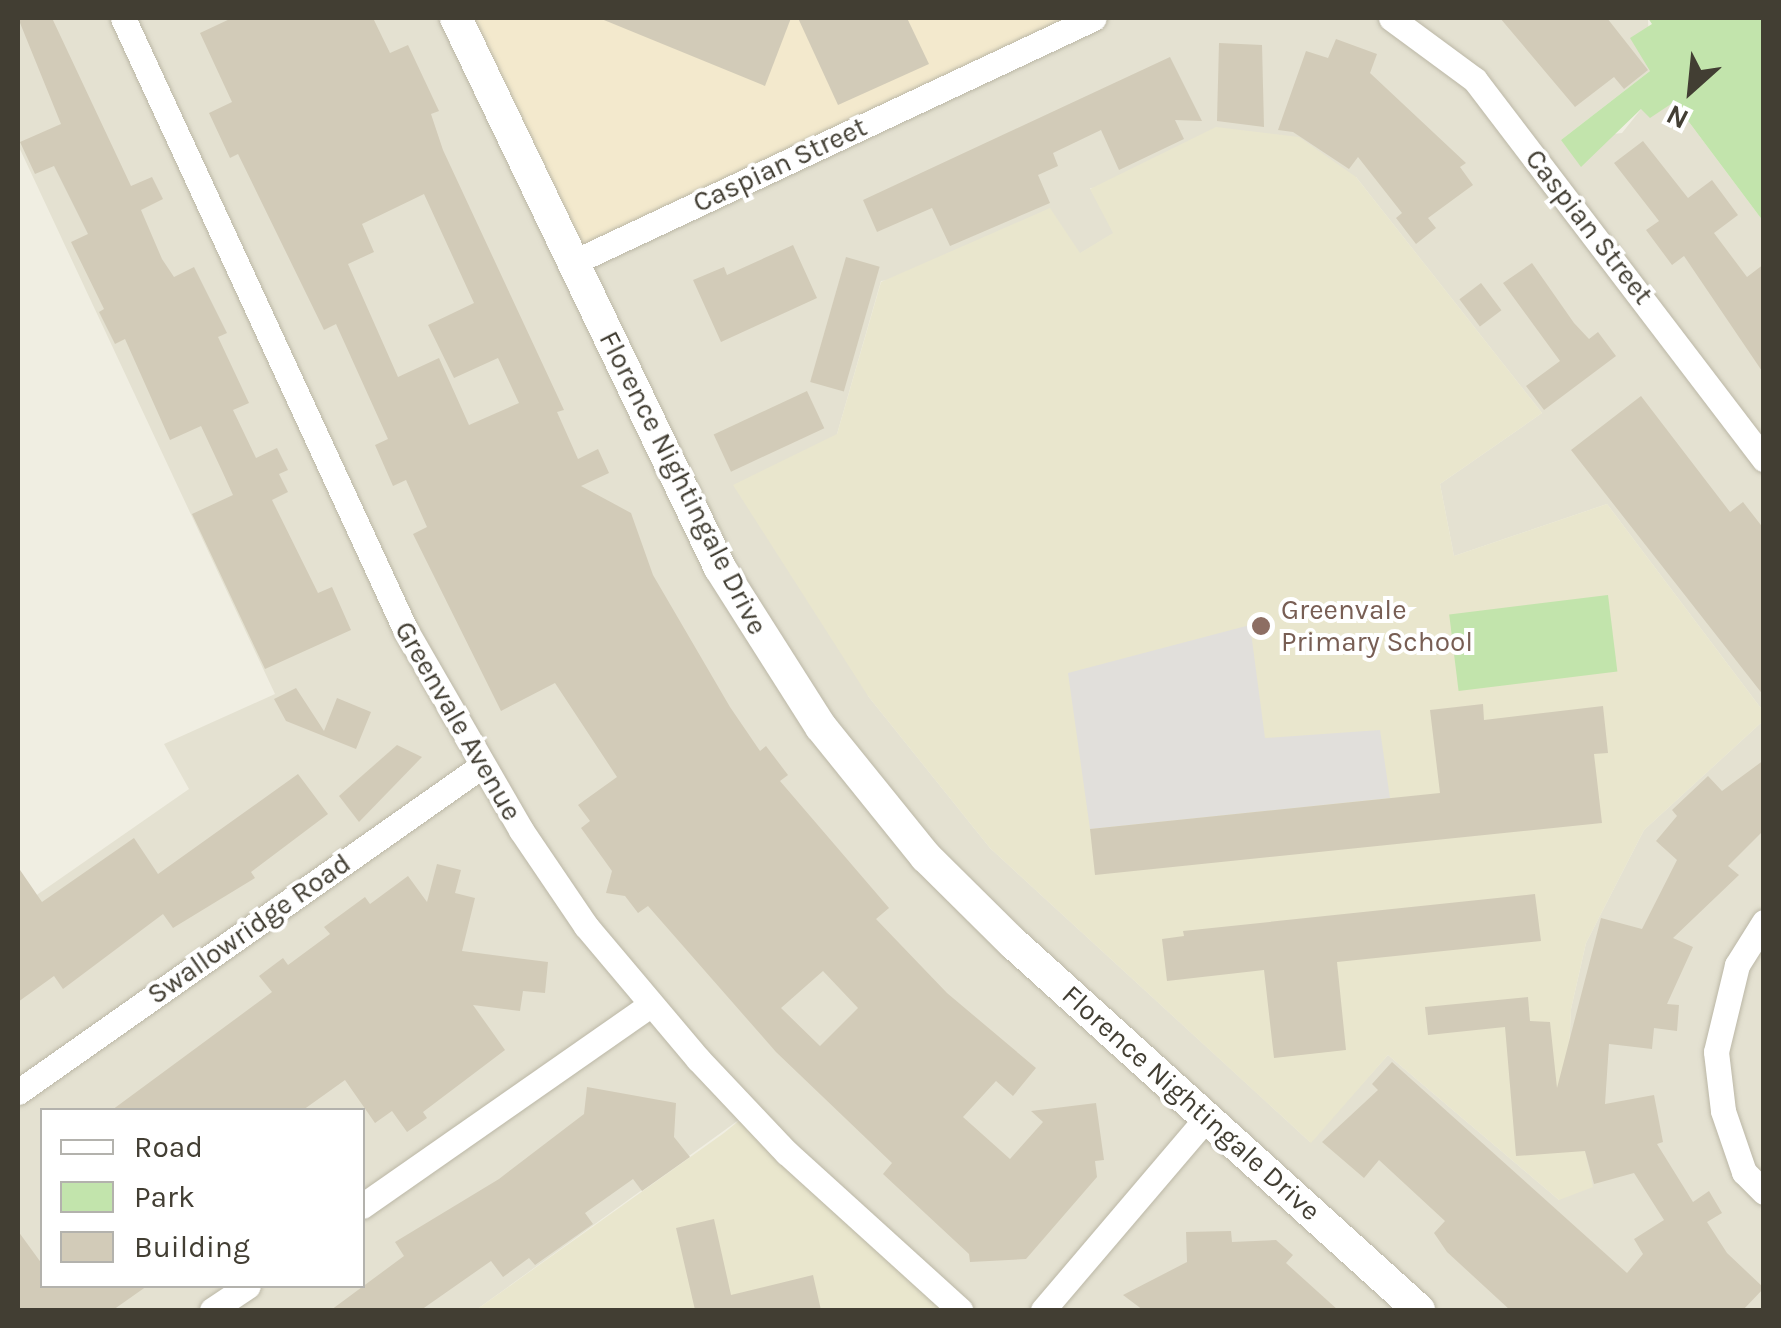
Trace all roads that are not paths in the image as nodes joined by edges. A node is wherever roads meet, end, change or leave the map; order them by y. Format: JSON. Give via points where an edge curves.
{"nodes":[{"id":1,"x":122,"y":18,"type":"edge"},
{"id":2,"x":456,"y":18,"type":"edge"},
{"id":3,"x":1094,"y":18,"type":"edge"},
{"id":4,"x":1391,"y":18,"type":"edge"},
{"id":5,"x":574,"y":262,"type":"junction"},
{"id":6,"x":1764,"y":459,"type":"edge"},
{"id":7,"x":480,"y":766,"type":"junction"},
{"id":8,"x":1764,"y":922,"type":"edge"},
{"id":9,"x":650,"y":1005,"type":"junction"},
{"id":10,"x":18,"y":1092,"type":"edge"},
{"id":11,"x":1207,"y":1117,"type":"junction"},
{"id":12,"x":1764,"y":1192,"type":"edge"},
{"id":13,"x":365,"y":1204,"type":"edge"},
{"id":14,"x":245,"y":1288,"type":"edge"},
{"id":15,"x":212,"y":1310,"type":"edge"},
{"id":16,"x":960,"y":1310,"type":"edge"},
{"id":17,"x":1043,"y":1310,"type":"edge"},
{"id":18,"x":1419,"y":1310,"type":"edge"}],
"edges":[{"from":1,"to":7,"type":"street","name":"Greenvale Avenue","via":[[389,595]]},
{"from":2,"to":5,"type":"street","name":"Florence Nightingale Drive"},
{"from":3,"to":5,"type":"street","name":"Caspian Street"},
{"from":4,"to":6,"type":"street","name":"Caspian Street","via":[[1474,80]]},
{"from":5,"to":11,"type":"street","name":"Florence Nightingale Drive","via":[[720,568],[821,728],[926,857]]},
{"from":7,"to":9,"type":"street","name":"Greenvale Avenue","via":[[553,879]]},
{"from":7,"to":10,"type":"street","name":"Swallowridge Road"},
{"from":8,"to":12,"type":"street","via":[[1737,965],[1716,1052],[1723,1111],[1744,1172]]},
{"from":9,"to":13,"type":"street"},
{"from":9,"to":16,"type":"street","name":"Greenvale Avenue","via":[[788,1153]]},
{"from":11,"to":17,"type":"street"},
{"from":11,"to":18,"type":"street","name":"Florence Nightingale Drive"},
{"from":14,"to":15,"type":"street"}]}
